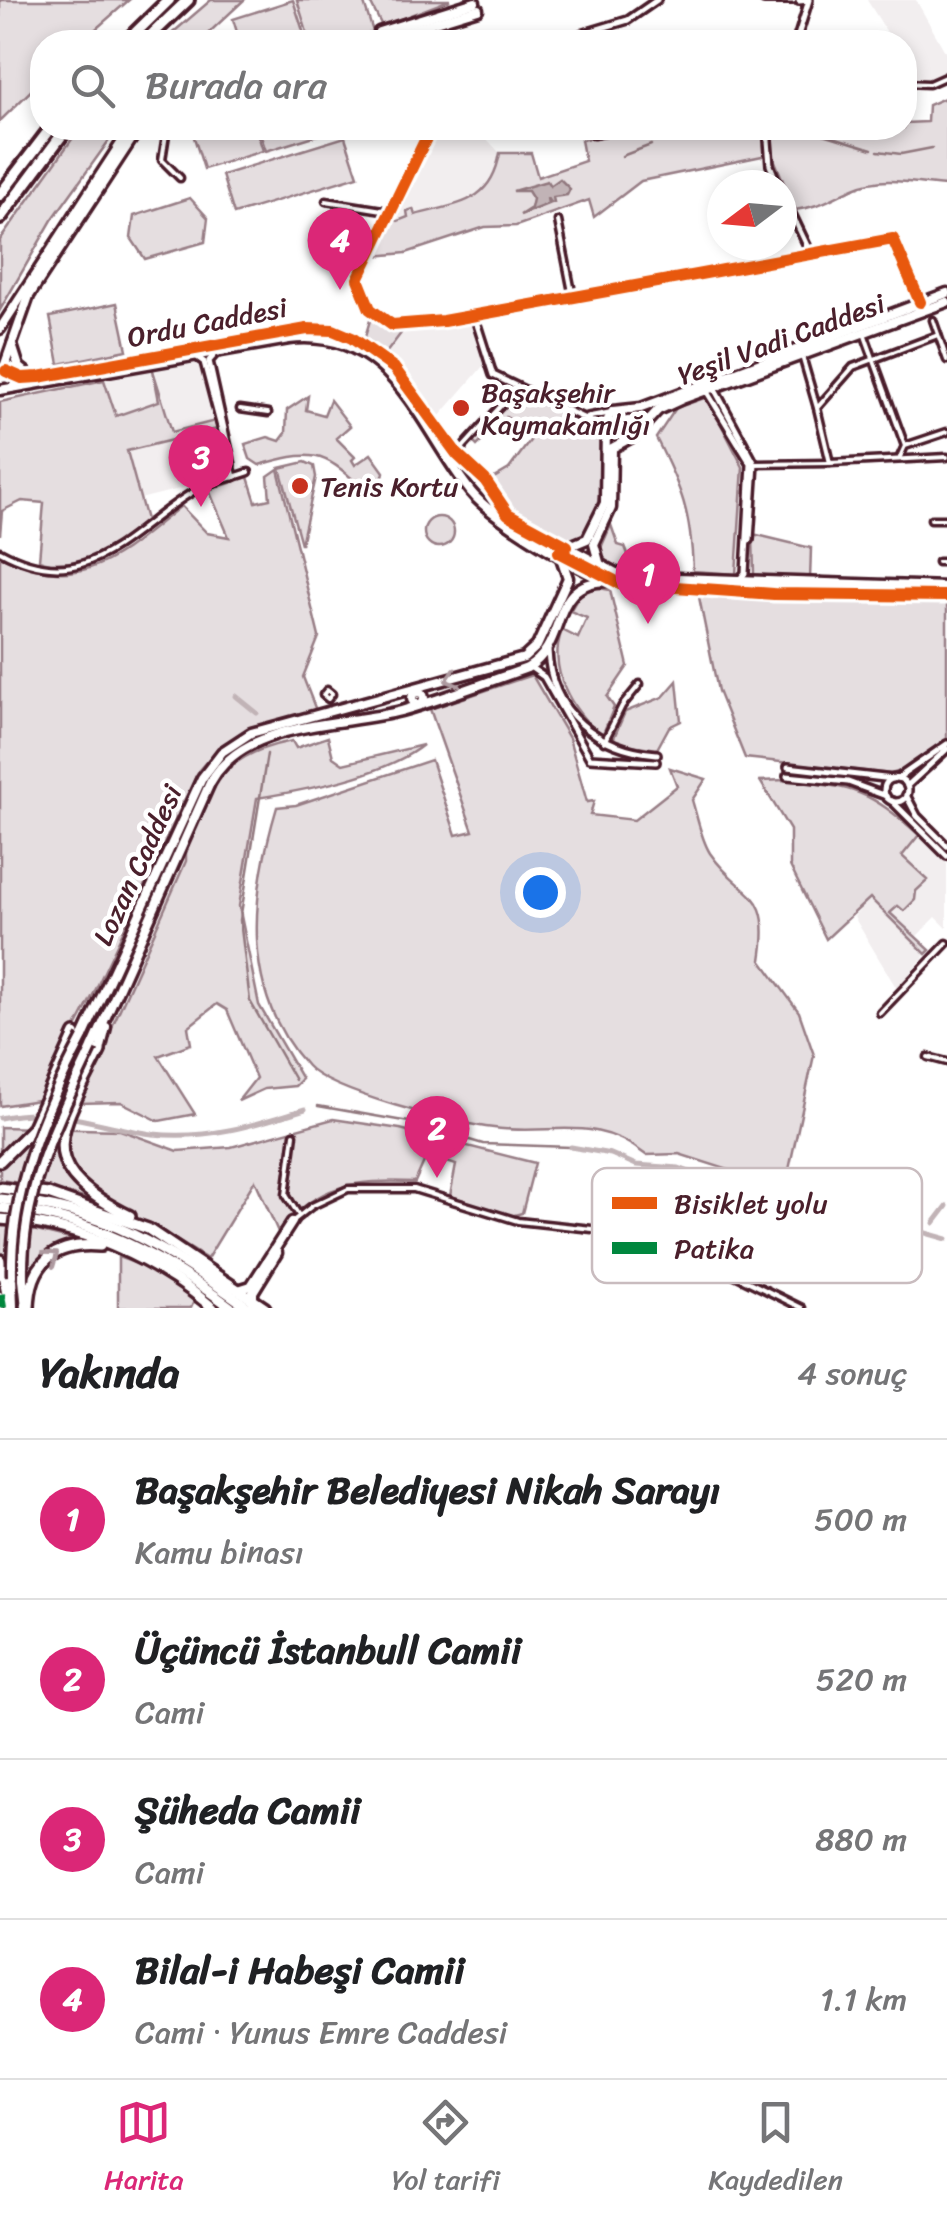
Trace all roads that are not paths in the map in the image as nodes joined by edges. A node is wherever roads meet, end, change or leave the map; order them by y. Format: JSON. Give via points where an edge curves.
{"nodes":[{"id":1,"x":160,"y":0,"type":"edge"},
{"id":2,"x":169,"y":0,"type":"edge"},
{"id":3,"x":188,"y":0,"type":"edge"},
{"id":4,"x":657,"y":0,"type":"edge"},
{"id":5,"x":765,"y":0,"type":"edge"},
{"id":6,"x":796,"y":0,"type":"edge"},
{"id":7,"x":809,"y":0,"type":"edge"},
{"id":8,"x":476,"y":6,"type":"dead end"},
{"id":9,"x":144,"y":24,"type":"junction"},
{"id":10,"x":801,"y":29,"type":"joint"},
{"id":11,"x":138,"y":30,"type":"edge"},
{"id":12,"x":157,"y":30,"type":"edge"},
{"id":13,"x":397,"y":30,"type":"edge"},
{"id":14,"x":595,"y":30,"type":"edge"},
{"id":15,"x":947,"y":76,"type":"edge"},
{"id":16,"x":917,"y":84,"type":"edge"},
{"id":17,"x":42,"y":140,"type":"edge"},
{"id":18,"x":58,"y":140,"type":"edge"},
{"id":19,"x":123,"y":140,"type":"edge"},
{"id":20,"x":132,"y":140,"type":"edge"},
{"id":21,"x":165,"y":140,"type":"edge"},
{"id":22,"x":423,"y":140,"type":"edge"},
{"id":23,"x":767,"y":140,"type":"edge"},
{"id":24,"x":774,"y":170,"type":"edge"},
{"id":25,"x":180,"y":178,"type":"dead end"},
{"id":26,"x":0,"y":196,"type":"edge"},
{"id":27,"x":326,"y":201,"type":"dead end"},
{"id":28,"x":389,"y":211,"type":"junction"},
{"id":29,"x":0,"y":218,"type":"edge"},
{"id":30,"x":558,"y":221,"type":"dead end"},
{"id":31,"x":797,"y":225,"type":"edge"},
{"id":32,"x":811,"y":254,"type":"junction"},
{"id":33,"x":605,"y":291,"type":"tunnel mouth"},
{"id":34,"x":947,"y":293,"type":"edge"},
{"id":35,"x":576,"y":296,"type":"joint"},
{"id":36,"x":947,"y":302,"type":"edge"},
{"id":37,"x":922,"y":306,"type":"junction"},
{"id":38,"x":474,"y":315,"type":"junction"},
{"id":39,"x":933,"y":320,"type":"dead end"},
{"id":40,"x":0,"y":329,"type":"edge"},
{"id":41,"x":864,"y":332,"type":"junction"},
{"id":42,"x":938,"y":334,"type":"junction"},
{"id":43,"x":12,"y":341,"type":"junction"},
{"id":44,"x":216,"y":352,"type":"junction"},
{"id":45,"x":194,"y":356,"type":"junction"},
{"id":46,"x":806,"y":356,"type":"junction"},
{"id":47,"x":874,"y":358,"type":"junction"},
{"id":48,"x":947,"y":360,"type":"edge"},
{"id":49,"x":4,"y":368,"type":"edge"},
{"id":50,"x":36,"y":380,"type":"junction"},
{"id":51,"x":518,"y":387,"type":"junction"},
{"id":52,"x":715,"y":387,"type":"junction"},
{"id":53,"x":704,"y":391,"type":"junction"},
{"id":54,"x":0,"y":392,"type":"edge"},
{"id":55,"x":817,"y":408,"type":"junction"},
{"id":56,"x":240,"y":409,"type":"dead end"},
{"id":57,"x":631,"y":410,"type":"junction"},
{"id":58,"x":268,"y":413,"type":"dead end"},
{"id":59,"x":609,"y":414,"type":"junction"},
{"id":60,"x":586,"y":417,"type":"junction"},
{"id":61,"x":607,"y":430,"type":"junction"},
{"id":62,"x":638,"y":430,"type":"junction"},
{"id":63,"x":947,"y":432,"type":"edge"},
{"id":64,"x":620,"y":441,"type":"junction"},
{"id":65,"x":906,"y":446,"type":"junction"},
{"id":66,"x":457,"y":454,"type":"junction"},
{"id":67,"x":900,"y":457,"type":"junction"},
{"id":68,"x":912,"y":457,"type":"junction"},
{"id":69,"x":947,"y":457,"type":"edge"},
{"id":70,"x":830,"y":462,"type":"junction"},
{"id":71,"x":752,"y":464,"type":"junction"},
{"id":72,"x":232,"y":468,"type":"junction"},
{"id":73,"x":472,"y":468,"type":"junction"},
{"id":74,"x":250,"y":472,"type":"dead end"},
{"id":75,"x":458,"y":472,"type":"junction"},
{"id":76,"x":234,"y":477,"type":"junction"},
{"id":77,"x":503,"y":508,"type":"junction"},
{"id":78,"x":488,"y":509,"type":"junction"},
{"id":79,"x":931,"y":519,"type":"dead end"},
{"id":80,"x":947,"y":519,"type":"edge"},
{"id":81,"x":563,"y":549,"type":"junction"},
{"id":82,"x":0,"y":551,"type":"edge"},
{"id":83,"x":938,"y":562,"type":"dead end"},
{"id":84,"x":947,"y":562,"type":"edge"},
{"id":85,"x":611,"y":576,"type":"junction"},
{"id":86,"x":568,"y":578,"type":"junction"},
{"id":87,"x":652,"y":580,"type":"tunnel mouth"},
{"id":88,"x":737,"y":580,"type":"junction"},
{"id":89,"x":757,"y":581,"type":"junction"},
{"id":90,"x":947,"y":586,"type":"edge"},
{"id":91,"x":759,"y":593,"type":"junction"},
{"id":92,"x":569,"y":596,"type":"junction"},
{"id":93,"x":947,"y":596,"type":"edge"},
{"id":94,"x":548,"y":642,"type":"junction"},
{"id":95,"x":530,"y":667,"type":"junction"},
{"id":96,"x":640,"y":684,"type":"dead end"},
{"id":97,"x":417,"y":690,"type":"junction"},
{"id":98,"x":421,"y":705,"type":"junction"},
{"id":99,"x":603,"y":741,"type":"junction"},
{"id":100,"x":947,"y":746,"type":"edge"},
{"id":101,"x":583,"y":750,"type":"junction"},
{"id":102,"x":657,"y":754,"type":"dead end"},
{"id":103,"x":604,"y":762,"type":"junction"},
{"id":104,"x":656,"y":762,"type":"dead end"},
{"id":105,"x":788,"y":766,"type":"dead end"},
{"id":106,"x":787,"y":776,"type":"dead end"},
{"id":107,"x":896,"y":778,"type":"junction"},
{"id":108,"x":206,"y":781,"type":"junction"},
{"id":109,"x":907,"y":786,"type":"junction"},
{"id":110,"x":906,"y":795,"type":"junction"},
{"id":111,"x":889,"y":798,"type":"junction"},
{"id":112,"x":947,"y":846,"type":"edge"},
{"id":113,"x":947,"y":856,"type":"edge"},
{"id":114,"x":947,"y":944,"type":"edge"},
{"id":115,"x":880,"y":1012,"type":"dead end"},
{"id":116,"x":79,"y":1036,"type":"junction"},
{"id":117,"x":96,"y":1049,"type":"junction"},
{"id":118,"x":928,"y":1056,"type":"dead end"},
{"id":119,"x":947,"y":1062,"type":"edge"},
{"id":120,"x":294,"y":1134,"type":"dead end"},
{"id":121,"x":0,"y":1162,"type":"edge"},
{"id":122,"x":0,"y":1188,"type":"edge"},
{"id":123,"x":0,"y":1199,"type":"edge"},
{"id":124,"x":22,"y":1206,"type":"junction"},
{"id":125,"x":0,"y":1208,"type":"edge"},
{"id":126,"x":295,"y":1218,"type":"junction"},
{"id":127,"x":0,"y":1219,"type":"edge"},
{"id":128,"x":148,"y":1229,"type":"junction"},
{"id":129,"x":592,"y":1229,"type":"edge"},
{"id":130,"x":109,"y":1246,"type":"junction"},
{"id":131,"x":0,"y":1260,"type":"edge"},
{"id":132,"x":198,"y":1276,"type":"junction"},
{"id":133,"x":751,"y":1283,"type":"edge"},
{"id":134,"x":236,"y":1290,"type":"junction"},
{"id":135,"x":0,"y":1294,"type":"edge"},
{"id":136,"x":251,"y":1304,"type":"edge"},
{"id":137,"x":2,"y":1308,"type":"edge"},
{"id":138,"x":11,"y":1308,"type":"edge"},
{"id":139,"x":28,"y":1308,"type":"edge"},
{"id":140,"x":213,"y":1308,"type":"edge"},
{"id":141,"x":232,"y":1308,"type":"edge"},
{"id":142,"x":265,"y":1308,"type":"edge"},
{"id":143,"x":802,"y":1308,"type":"edge"}],
"edges":[{"from":1,"to":9,"type":"highway"},
{"from":2,"to":9,"type":"highway"},
{"from":3,"to":12,"type":"highway"},
{"from":4,"to":14,"type":"street","via":[[628,20]]},
{"from":5,"to":6,"type":"street"},
{"from":6,"to":7,"type":"street"},
{"from":6,"to":10,"type":"street"},
{"from":7,"to":10,"type":"street"},
{"from":8,"to":13,"type":"main road"},
{"from":9,"to":11,"type":"highway"},
{"from":15,"to":16,"type":"street"},
{"from":17,"to":26,"type":"highway"},
{"from":18,"to":29,"type":"highway"},
{"from":19,"to":40,"type":"main road"},
{"from":20,"to":43,"type":"main road","via":[[29,296]]},
{"from":21,"to":25,"type":"street","via":[[162,160]]},
{"from":22,"to":28,"type":"street"},
{"from":23,"to":24,"type":"street"},
{"from":27,"to":28,"type":"street"},
{"from":28,"to":38,"type":"street","via":[[358,279],[370,308],[400,326]]},
{"from":30,"to":35,"type":"street"},
{"from":31,"to":32,"type":"street"},
{"from":32,"to":33,"type":"street"},
{"from":32,"to":37,"type":"street","via":[[896,240]]},
{"from":34,"to":37,"type":"main road","name":"Yeşil Vadi Caddesi"},
{"from":35,"to":38,"type":"street"},
{"from":36,"to":37,"type":"main road","name":"Yeşil Vadi Caddesi"},
{"from":37,"to":41,"type":"main road","name":"Yeşil Vadi Caddesi"},
{"from":37,"to":57,"type":"main road","name":"Yeşil Vadi Caddesi"},
{"from":38,"to":51,"type":"street","via":[[490,372]]},
{"from":39,"to":42,"type":"street"},
{"from":41,"to":46,"type":"main road","name":"Yeşil Vadi Caddesi"},
{"from":41,"to":47,"type":"street"},
{"from":42,"to":47,"type":"street"},
{"from":42,"to":48,"type":"street"},
{"from":43,"to":49,"type":"main road"},
{"from":43,"to":50,"type":"main road","via":[[19,367]]},
{"from":44,"to":45,"type":"main road","name":"Ordu Caddesi"},
{"from":44,"to":72,"type":"street","via":[[209,361]]},
{"from":44,"to":75,"type":"main road","name":"Ordu Caddesi","via":[[316,337],[355,349],[401,388]]},
{"from":45,"to":50,"type":"main road","name":"Ordu Caddesi"},
{"from":45,"to":72,"type":"street","via":[[204,362]]},
{"from":46,"to":52,"type":"main road","name":"Yeşil Vadi Caddesi"},
{"from":46,"to":55,"type":"street"},
{"from":47,"to":55,"type":"street","via":[[848,370]]},
{"from":47,"to":65,"type":"street"},
{"from":49,"to":50,"type":"main road","name":"Ordu Caddesi"},
{"from":49,"to":54,"type":"main road"},
{"from":50,"to":54,"type":"main road"},
{"from":50,"to":66,"type":"main road","name":"Ordu Caddesi","via":[[325,329],[352,338],[394,368]]},
{"from":51,"to":60,"type":"street"},
{"from":51,"to":66,"type":"street"},
{"from":52,"to":53,"type":"main road","name":"Yeşil Vadi Caddesi"},
{"from":52,"to":71,"type":"street"},
{"from":53,"to":62,"type":"main road","name":"Yeşil Vadi Caddesi","via":[[664,406]]},
{"from":53,"to":71,"type":"street"},
{"from":55,"to":70,"type":"street"},
{"from":56,"to":58,"type":"street"},
{"from":57,"to":59,"type":"main road","name":"Yeşil Vadi Caddesi"},
{"from":57,"to":62,"type":"main road"},
{"from":59,"to":60,"type":"street"},
{"from":59,"to":61,"type":"main road"},
{"from":60,"to":61,"type":"street"},
{"from":61,"to":64,"type":"main road"},
{"from":61,"to":81,"type":"main road","via":[[603,509],[587,539]]},
{"from":62,"to":64,"type":"main road","name":"Yeşil Vadi Caddesi"},
{"from":63,"to":65,"type":"street"},
{"from":64,"to":85,"type":"main road","via":[[612,450],[611,508],[593,547]]},
{"from":65,"to":67,"type":"street"},
{"from":65,"to":68,"type":"street"},
{"from":66,"to":73,"type":"main road","name":"Ordu Caddesi"},
{"from":67,"to":68,"type":"street"},
{"from":67,"to":70,"type":"street"},
{"from":68,"to":69,"type":"street"},
{"from":70,"to":71,"type":"street"},
{"from":71,"to":88,"type":"street","via":[[745,573]]},
{"from":71,"to":89,"type":"street","via":[[748,570]]},
{"from":72,"to":76,"type":"street"},
{"from":73,"to":75,"type":"main road","via":[[478,481],[473,486]]},
{"from":73,"to":77,"type":"main road","name":"Ordu Caddesi"},
{"from":74,"to":76,"type":"street"},
{"from":75,"to":78,"type":"main road","name":"Ordu Caddesi"},
{"from":76,"to":82,"type":"street","via":[[193,492],[90,563],[37,565]]},
{"from":77,"to":78,"type":"main road","via":[[484,491]]},
{"from":77,"to":81,"type":"main road","name":"Ordu Caddesi"},
{"from":78,"to":81,"type":"main road","name":"Ordu Caddesi"},
{"from":79,"to":80,"type":"street"},
{"from":81,"to":85,"type":"main road"},
{"from":81,"to":86,"type":"main road"},
{"from":83,"to":84,"type":"street"},
{"from":85,"to":87,"type":"main road"},
{"from":85,"to":92,"type":"main road"},
{"from":86,"to":92,"type":"main road","via":[[575,580]]},
{"from":86,"to":97,"type":"main road","name":"Lozan Caddesi","one_way":true,"via":[[528,655]]},
{"from":88,"to":89,"type":"main road"},
{"from":88,"to":91,"type":"main road","via":[[679,582]]},
{"from":89,"to":90,"type":"main road"},
{"from":89,"to":91,"type":"main road","via":[[769,588]]},
{"from":91,"to":93,"type":"main road"},
{"from":92,"to":94,"type":"main road"},
{"from":94,"to":95,"type":"main road"},
{"from":94,"to":99,"type":"street","via":[[554,679],[581,724]]},
{"from":95,"to":98,"type":"main road","name":"Lozan Caddesi"},
{"from":95,"to":101,"type":"street","via":[[552,691]]},
{"from":96,"to":99,"type":"street"},
{"from":97,"to":98,"type":"main road","via":[[413,701]]},
{"from":97,"to":108,"type":"main road","name":"Lozan Caddesi","via":[[251,733],[222,752]]},
{"from":98,"to":108,"type":"main road","name":"Lozan Caddesi","via":[[256,742]]},
{"from":99,"to":101,"type":"street"},
{"from":99,"to":102,"type":"street"},
{"from":99,"to":103,"type":"street"},
{"from":100,"to":107,"type":"street"},
{"from":100,"to":109,"type":"street"},
{"from":101,"to":103,"type":"street"},
{"from":103,"to":104,"type":"street"},
{"from":105,"to":107,"type":"street"},
{"from":106,"to":111,"type":"street","via":[[848,782]]},
{"from":107,"to":109,"type":"street"},
{"from":107,"to":111,"type":"street","via":[[885,787]]},
{"from":108,"to":116,"type":"main road","name":"Lozan Caddesi"},
{"from":108,"to":117,"type":"main road","name":"Lozan Caddesi"},
{"from":109,"to":110,"type":"street"},
{"from":110,"to":111,"type":"street"},
{"from":110,"to":112,"type":"street","via":[[916,816]]},
{"from":111,"to":113,"type":"street"},
{"from":114,"to":115,"type":"street"},
{"from":116,"to":121,"type":"highway","bridge":true,"via":[[32,1129]]},
{"from":116,"to":138,"type":"main road","name":"Lozan Caddesi","bridge":true,"via":[[23,1177]]},
{"from":117,"to":128,"type":"highway","bridge":true,"via":[[61,1144],[74,1181]]},
{"from":117,"to":139,"type":"main road","name":"Lozan Caddesi","bridge":true,"via":[[35,1174],[24,1234]]},
{"from":118,"to":119,"type":"street"},
{"from":120,"to":126,"type":"street","via":[[286,1194]]},
{"from":122,"to":128,"type":"highway","via":[[48,1194]]},
{"from":123,"to":124,"type":"highway"},
{"from":124,"to":125,"type":"highway"},
{"from":124,"to":132,"type":"highway","via":[[98,1218]]},
{"from":126,"to":129,"type":"street","via":[[348,1188],[414,1189],[518,1221]]},
{"from":126,"to":134,"type":"main road","via":[[251,1286]]},
{"from":126,"to":136,"type":"main road"},
{"from":127,"to":130,"type":"highway","via":[[67,1230]]},
{"from":128,"to":134,"type":"highway"},
{"from":139,"to":130,"type":"highway","one_way":true,"via":[[32,1278],[52,1253],[76,1244]]},
{"from":130,"to":140,"type":"highway","via":[[173,1276]]},
{"from":131,"to":138,"type":"highway"},
{"from":132,"to":136,"type":"highway"},
{"from":132,"to":141,"type":"highway"},
{"from":133,"to":143,"type":"street"},
{"from":134,"to":136,"type":"highway"},
{"from":135,"to":137,"type":"street"},
{"from":136,"to":142,"type":"highway"}]}
